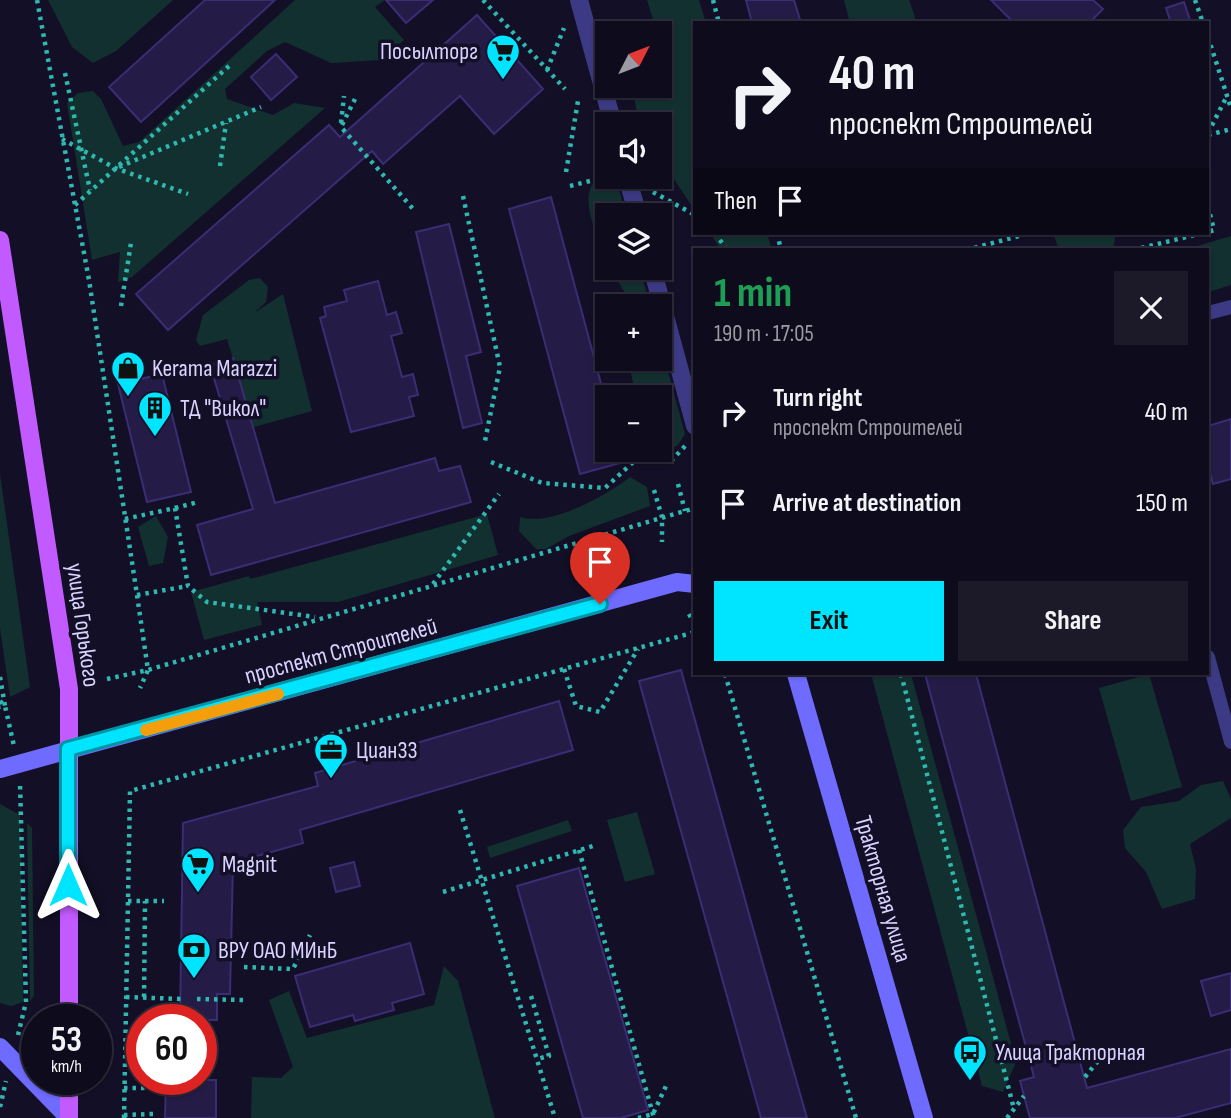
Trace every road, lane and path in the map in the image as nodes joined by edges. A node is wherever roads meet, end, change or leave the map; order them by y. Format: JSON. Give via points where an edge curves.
{"nodes":[{"id":1,"x":37,"y":0,"type":"edge"},
{"id":2,"x":483,"y":0,"type":"edge"},
{"id":3,"x":579,"y":0,"type":"edge"},
{"id":4,"x":713,"y":0,"type":"edge"},
{"id":5,"x":1195,"y":0,"type":"edge"},
{"id":6,"x":718,"y":21,"type":"edge"},
{"id":7,"x":1202,"y":21,"type":"edge"},
{"id":8,"x":567,"y":23,"type":"dead end"},
{"id":9,"x":1209,"y":40,"type":"edge"},
{"id":10,"x":229,"y":66,"type":"dead end"},
{"id":11,"x":547,"y":69,"type":"junction"},
{"id":12,"x":65,"y":73,"type":"dead end"},
{"id":13,"x":565,"y":89,"type":"dead end"},
{"id":14,"x":344,"y":96,"type":"dead end"},
{"id":15,"x":1227,"y":96,"type":"junction"},
{"id":16,"x":355,"y":99,"type":"dead end"},
{"id":17,"x":578,"y":101,"type":"dead end"},
{"id":18,"x":261,"y":107,"type":"dead end"},
{"id":19,"x":1231,"y":108,"type":"edge"},
{"id":20,"x":610,"y":112,"type":"edge"},
{"id":21,"x":226,"y":122,"type":"junction"},
{"id":22,"x":341,"y":127,"type":"junction"},
{"id":23,"x":1231,"y":129,"type":"edge"},
{"id":24,"x":1209,"y":132,"type":"edge"},
{"id":25,"x":1209,"y":134,"type":"edge"},
{"id":26,"x":62,"y":139,"type":"junction"},
{"id":27,"x":82,"y":150,"type":"junction"},
{"id":28,"x":220,"y":166,"type":"dead end"},
{"id":29,"x":115,"y":168,"type":"junction"},
{"id":30,"x":566,"y":172,"type":"dead end"},
{"id":31,"x":594,"y":180,"type":"dead end"},
{"id":32,"x":570,"y":186,"type":"dead end"},
{"id":33,"x":647,"y":189,"type":"edge"},
{"id":34,"x":91,"y":191,"type":"junction"},
{"id":35,"x":188,"y":194,"type":"dead end"},
{"id":36,"x":463,"y":197,"type":"dead end"},
{"id":37,"x":74,"y":205,"type":"junction"},
{"id":38,"x":414,"y":210,"type":"dead end"},
{"id":39,"x":1209,"y":210,"type":"edge"},
{"id":40,"x":693,"y":214,"type":"edge"},
{"id":41,"x":1209,"y":231,"type":"edge"},
{"id":42,"x":1023,"y":235,"type":"dead end"},
{"id":43,"x":1193,"y":235,"type":"edge"},
{"id":44,"x":0,"y":240,"type":"edge"},
{"id":45,"x":131,"y":243,"type":"dead end"},
{"id":46,"x":974,"y":248,"type":"edge"},
{"id":47,"x":1141,"y":248,"type":"edge"},
{"id":48,"x":655,"y":280,"type":"edge"},
{"id":49,"x":121,"y":306,"type":"dead end"},
{"id":50,"x":1231,"y":307,"type":"edge"},
{"id":51,"x":1209,"y":313,"type":"edge"},
{"id":52,"x":693,"y":419,"type":"edge"},
{"id":53,"x":693,"y":438,"type":"edge"},
{"id":54,"x":485,"y":441,"type":"dead end"},
{"id":55,"x":672,"y":460,"type":"edge"},
{"id":56,"x":491,"y":462,"type":"dead end"},
{"id":57,"x":633,"y":462,"type":"edge"},
{"id":58,"x":678,"y":484,"type":"dead end"},
{"id":59,"x":654,"y":490,"type":"dead end"},
{"id":60,"x":499,"y":494,"type":"dead end"},
{"id":61,"x":198,"y":502,"type":"dead end"},
{"id":62,"x":175,"y":508,"type":"junction"},
{"id":63,"x":693,"y":509,"type":"edge"},
{"id":64,"x":685,"y":511,"type":"junction"},
{"id":65,"x":662,"y":517,"type":"junction"},
{"id":66,"x":125,"y":519,"type":"junction"},
{"id":67,"x":662,"y":542,"type":"dead end"},
{"id":68,"x":433,"y":584,"type":"junction"},
{"id":69,"x":693,"y":584,"type":"edge"},
{"id":70,"x":188,"y":586,"type":"junction"},
{"id":71,"x":136,"y":596,"type":"junction"},
{"id":72,"x":689,"y":614,"type":"dead end"},
{"id":73,"x":320,"y":618,"type":"junction"},
{"id":74,"x":693,"y":621,"type":"edge"},
{"id":75,"x":693,"y":633,"type":"edge"},
{"id":76,"x":639,"y":648,"type":"junction"},
{"id":77,"x":1209,"y":661,"type":"edge"},
{"id":78,"x":564,"y":669,"type":"junction"},
{"id":79,"x":148,"y":670,"type":"junction"},
{"id":80,"x":725,"y":675,"type":"edge"},
{"id":81,"x":796,"y":675,"type":"edge"},
{"id":82,"x":901,"y":675,"type":"edge"},
{"id":83,"x":0,"y":677,"type":"edge"},
{"id":84,"x":107,"y":678,"type":"dead end"},
{"id":85,"x":140,"y":688,"type":"dead end"},
{"id":86,"x":2,"y":705,"type":"edge"},
{"id":87,"x":1231,"y":742,"type":"edge"},
{"id":88,"x":68,"y":749,"type":"junction"},
{"id":89,"x":19,"y":764,"type":"junction"},
{"id":90,"x":0,"y":769,"type":"edge"},
{"id":91,"x":460,"y":810,"type":"dead end"},
{"id":92,"x":596,"y":845,"type":"dead end"},
{"id":93,"x":579,"y":850,"type":"junction"},
{"id":94,"x":481,"y":880,"type":"junction"},
{"id":95,"x":443,"y":892,"type":"dead end"},
{"id":96,"x":128,"y":901,"type":"junction"},
{"id":97,"x":145,"y":901,"type":"junction"},
{"id":98,"x":164,"y":901,"type":"dead end"},
{"id":99,"x":310,"y":935,"type":"dead end"},
{"id":100,"x":244,"y":967,"type":"dead end"},
{"id":101,"x":531,"y":996,"type":"dead end"},
{"id":102,"x":126,"y":997,"type":"junction"},
{"id":103,"x":144,"y":997,"type":"junction"},
{"id":104,"x":181,"y":999,"type":"dead end"},
{"id":105,"x":197,"y":999,"type":"dead end"},
{"id":106,"x":243,"y":1000,"type":"dead end"},
{"id":107,"x":69,"y":1004,"type":"edge"},
{"id":108,"x":1105,"y":1052,"type":"dead end"},
{"id":109,"x":6,"y":1054,"type":"edge"},
{"id":110,"x":537,"y":1059,"type":"junction"},
{"id":111,"x":1084,"y":1077,"type":"dead end"},
{"id":112,"x":666,"y":1086,"type":"dead end"},
{"id":113,"x":124,"y":1088,"type":"joint"},
{"id":114,"x":69,"y":1095,"type":"edge"},
{"id":115,"x":1024,"y":1096,"type":"dead end"},
{"id":116,"x":0,"y":1107,"type":"edge"},
{"id":117,"x":1014,"y":1109,"type":"junction"},
{"id":118,"x":153,"y":1114,"type":"dead end"},
{"id":119,"x":124,"y":1116,"type":"edge"},
{"id":120,"x":654,"y":1116,"type":"edge"},
{"id":121,"x":69,"y":1118,"type":"edge"},
{"id":122,"x":555,"y":1118,"type":"edge"},
{"id":123,"x":638,"y":1118,"type":"edge"},
{"id":124,"x":856,"y":1118,"type":"edge"},
{"id":125,"x":924,"y":1118,"type":"edge"},
{"id":126,"x":1007,"y":1118,"type":"edge"}],
"edges":[{"from":1,"to":26,"type":"path"},
{"from":2,"to":11,"type":"path"},
{"from":3,"to":20,"type":"street"},
{"from":4,"to":6,"type":"path"},
{"from":5,"to":7,"type":"path"},
{"from":8,"to":11,"type":"path"},
{"from":9,"to":15,"type":"path"},
{"from":10,"to":29,"type":"path"},
{"from":11,"to":13,"type":"path"},
{"from":12,"to":27,"type":"path"},
{"from":14,"to":22,"type":"path"},
{"from":15,"to":19,"type":"path"},
{"from":15,"to":24,"type":"path"},
{"from":16,"to":22,"type":"path"},
{"from":17,"to":30,"type":"path"},
{"from":18,"to":21,"type":"path"},
{"from":21,"to":28,"type":"path"},
{"from":21,"to":29,"type":"path"},
{"from":22,"to":38,"type":"path"},
{"from":23,"to":25,"type":"path"},
{"from":26,"to":27,"type":"path"},
{"from":26,"to":37,"type":"path"},
{"from":27,"to":29,"type":"path"},
{"from":27,"to":34,"type":"path"},
{"from":29,"to":34,"type":"path"},
{"from":29,"to":35,"type":"path"},
{"from":31,"to":32,"type":"path"},
{"from":33,"to":40,"type":"path"},
{"from":34,"to":37,"type":"path"},
{"from":36,"to":54,"type":"path","via":[[500,367]]},
{"from":37,"to":66,"type":"path"},
{"from":39,"to":41,"type":"path","via":[[1214,230]]},
{"from":42,"to":46,"type":"path"},
{"from":43,"to":47,"type":"path"},
{"from":44,"to":88,"type":"main road","name":"улица Горького","via":[[69,689]]},
{"from":45,"to":49,"type":"path"},
{"from":48,"to":52,"type":"street"},
{"from":50,"to":51,"type":"lane"},
{"from":53,"to":55,"type":"path"},
{"from":56,"to":57,"type":"path","via":[[542,483],[605,488]]},
{"from":58,"to":64,"type":"path"},
{"from":59,"to":65,"type":"path"},
{"from":60,"to":68,"type":"path"},
{"from":61,"to":62,"type":"path"},
{"from":62,"to":66,"type":"path"},
{"from":62,"to":70,"type":"path"},
{"from":63,"to":64,"type":"path"},
{"from":64,"to":65,"type":"path"},
{"from":65,"to":67,"type":"path"},
{"from":65,"to":68,"type":"path"},
{"from":66,"to":71,"type":"path"},
{"from":68,"to":73,"type":"path"},
{"from":69,"to":88,"type":"main road","name":"проспект Строителей","via":[[677,582]]},
{"from":70,"to":71,"type":"path"},
{"from":70,"to":73,"type":"path","via":[[207,602]]},
{"from":71,"to":79,"type":"path"},
{"from":72,"to":74,"type":"path"},
{"from":73,"to":79,"type":"path"},
{"from":75,"to":76,"type":"path"},
{"from":76,"to":78,"type":"path"},
{"from":76,"to":78,"type":"path","via":[[600,712],[576,706]]},
{"from":77,"to":87,"type":"lane"},
{"from":78,"to":96,"type":"path","via":[[130,791]]},
{"from":79,"to":84,"type":"path"},
{"from":79,"to":85,"type":"path"},
{"from":80,"to":124,"type":"path"},
{"from":81,"to":125,"type":"main road","name":"Тракторная улица"},
{"from":82,"to":117,"type":"path"},
{"from":83,"to":86,"type":"path"},
{"from":86,"to":89,"type":"path"},
{"from":88,"to":89,"type":"main road","name":"проспект Строителей"},
{"from":88,"to":107,"type":"main road","name":"улица Горького"},
{"from":89,"to":90,"type":"main road","name":"проспект Строителей"},
{"from":89,"to":109,"type":"path","via":[[26,1002]]},
{"from":91,"to":94,"type":"path"},
{"from":92,"to":93,"type":"path"},
{"from":93,"to":94,"type":"path"},
{"from":93,"to":120,"type":"path"},
{"from":94,"to":95,"type":"path"},
{"from":94,"to":110,"type":"path"},
{"from":96,"to":97,"type":"path"},
{"from":96,"to":102,"type":"path"},
{"from":97,"to":98,"type":"path"},
{"from":97,"to":103,"type":"path"},
{"from":99,"to":100,"type":"path","via":[[293,969]]},
{"from":101,"to":110,"type":"path","via":[[548,1056]]},
{"from":102,"to":103,"type":"path"},
{"from":102,"to":113,"type":"path"},
{"from":103,"to":104,"type":"path"},
{"from":105,"to":106,"type":"path"},
{"from":108,"to":111,"type":"path"},
{"from":109,"to":116,"type":"path"},
{"from":109,"to":121,"type":"main road"},
{"from":110,"to":122,"type":"path"},
{"from":112,"to":120,"type":"path"},
{"from":113,"to":119,"type":"path"},
{"from":114,"to":121,"type":"main road"},
{"from":115,"to":117,"type":"path"},
{"from":117,"to":126,"type":"path"},
{"from":118,"to":119,"type":"path"},
{"from":120,"to":123,"type":"path"}]}
